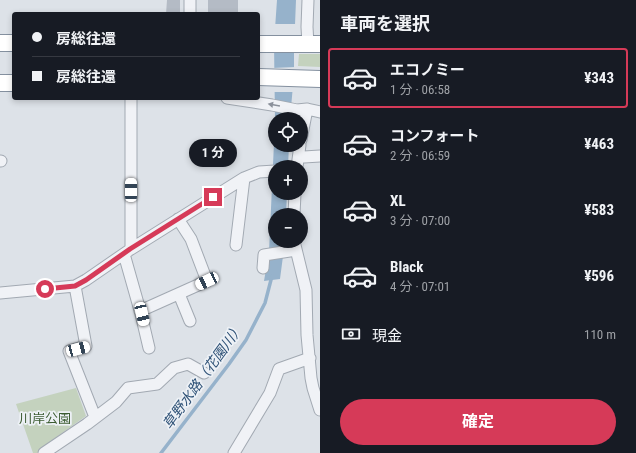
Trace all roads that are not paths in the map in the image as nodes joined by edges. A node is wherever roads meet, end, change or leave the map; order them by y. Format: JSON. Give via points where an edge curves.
{"nodes":[{"id":1,"x":190,"y":0,"type":"edge"},
{"id":2,"x":308,"y":0,"type":"edge"},
{"id":3,"x":190,"y":12,"type":"edge"},
{"id":4,"x":0,"y":43,"type":"edge"},
{"id":5,"x":12,"y":43,"type":"edge"},
{"id":6,"x":260,"y":44,"type":"edge"},
{"id":7,"x":314,"y":44,"type":"edge"},
{"id":8,"x":260,"y":77,"type":"edge"},
{"id":9,"x":320,"y":79,"type":"edge"},
{"id":10,"x":0,"y":83,"type":"edge"},
{"id":11,"x":12,"y":83,"type":"edge"},
{"id":12,"x":131,"y":100,"type":"edge"},
{"id":13,"x":243,"y":100,"type":"edge"},
{"id":14,"x":302,"y":109,"type":"junction"},
{"id":15,"x":302,"y":112,"type":"edge"},
{"id":16,"x":320,"y":112,"type":"edge"},
{"id":17,"x":320,"y":156,"type":"edge"},
{"id":18,"x":304,"y":157,"type":"dead end"},
{"id":19,"x":268,"y":171,"type":"edge"},
{"id":20,"x":244,"y":178,"type":"junction"},
{"id":21,"x":178,"y":219,"type":"junction"},
{"id":22,"x":236,"y":245,"type":"dead end"},
{"id":23,"x":291,"y":248,"type":"edge"},
{"id":24,"x":127,"y":252,"type":"junction"},
{"id":25,"x":263,"y":268,"type":"dead end"},
{"id":26,"x":75,"y":286,"type":"junction"},
{"id":27,"x":0,"y":293,"type":"edge"},
{"id":28,"x":179,"y":294,"type":"junction"},
{"id":29,"x":140,"y":310,"type":"junction"},
{"id":30,"x":190,"y":321,"type":"dead end"},
{"id":31,"x":149,"y":348,"type":"dead end"},
{"id":32,"x":310,"y":358,"type":"junction"},
{"id":33,"x":204,"y":373,"type":"dead end"},
{"id":34,"x":320,"y":410,"type":"edge"},
{"id":35,"x":95,"y":418,"type":"junction"},
{"id":36,"x":44,"y":453,"type":"edge"},
{"id":37,"x":234,"y":453,"type":"edge"}],
"edges":[{"from":1,"to":3,"type":"street"},
{"from":2,"to":7,"type":"street","via":[[307,27]]},
{"from":4,"to":5,"type":"highway"},
{"from":6,"to":7,"type":"highway"},
{"from":8,"to":9,"type":"highway"},
{"from":10,"to":11,"type":"highway"},
{"from":12,"to":24,"type":"street"},
{"from":14,"to":13,"type":"street","one_way":true},
{"from":14,"to":15,"type":"street"},
{"from":14,"to":16,"type":"street"},
{"from":17,"to":18,"type":"street"},
{"from":19,"to":20,"type":"street"},
{"from":20,"to":21,"type":"street"},
{"from":20,"to":22,"type":"street"},
{"from":21,"to":24,"type":"street"},
{"from":21,"to":28,"type":"street","via":[[191,240],[207,281]]},
{"from":23,"to":25,"type":"street","via":[[264,255]]},
{"from":23,"to":32,"type":"street","via":[[306,290]]},
{"from":24,"to":26,"type":"street"},
{"from":24,"to":29,"type":"street"},
{"from":26,"to":27,"type":"street"},
{"from":26,"to":35,"type":"street","via":[[86,346],[69,351]]},
{"from":28,"to":29,"type":"street"},
{"from":28,"to":30,"type":"street"},
{"from":29,"to":31,"type":"street"},
{"from":32,"to":34,"type":"street","via":[[313,388]]},
{"from":32,"to":37,"type":"street","via":[[279,369],[270,393]]},
{"from":33,"to":35,"type":"street","via":[[188,364],[174,368],[157,384],[128,388],[116,402]]},
{"from":35,"to":36,"type":"street"}]}
